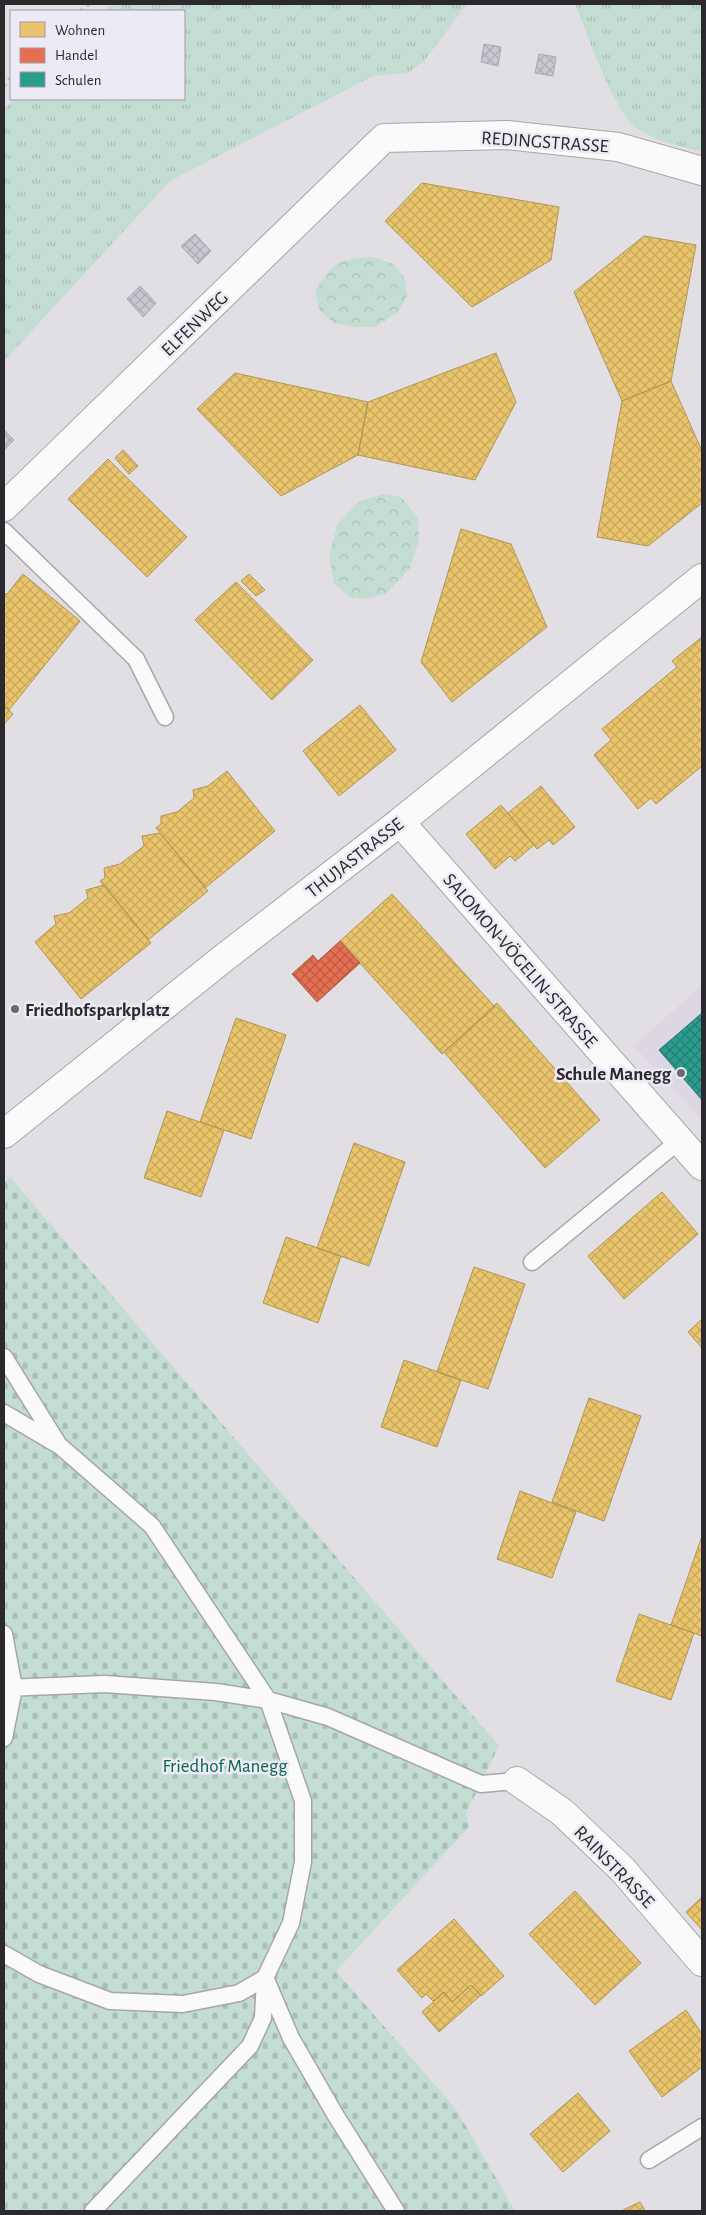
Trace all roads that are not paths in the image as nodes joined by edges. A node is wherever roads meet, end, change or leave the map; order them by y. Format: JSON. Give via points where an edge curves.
{"nodes":[{"id":1,"x":384,"y":138,"type":"joint"},
{"id":2,"x":702,"y":171,"type":"edge"},
{"id":3,"x":4,"y":507,"type":"edge"},
{"id":4,"x":4,"y":530,"type":"edge"},
{"id":5,"x":702,"y":578,"type":"edge"},
{"id":6,"x":165,"y":717,"type":"dead end"},
{"id":7,"x":400,"y":822,"type":"junction"},
{"id":8,"x":4,"y":1134,"type":"edge"},
{"id":9,"x":680,"y":1140,"type":"junction"},
{"id":10,"x":702,"y":1166,"type":"edge"},
{"id":11,"x":532,"y":1262,"type":"dead end"},
{"id":12,"x":4,"y":1357,"type":"edge"},
{"id":13,"x":4,"y":1413,"type":"edge"},
{"id":14,"x":60,"y":1446,"type":"junction"},
{"id":15,"x":4,"y":1634,"type":"edge"},
{"id":16,"x":9,"y":1688,"type":"edge"},
{"id":17,"x":268,"y":1700,"type":"junction"},
{"id":18,"x":4,"y":1738,"type":"edge"},
{"id":19,"x":518,"y":1781,"type":"joint"},
{"id":20,"x":4,"y":1954,"type":"edge"},
{"id":21,"x":702,"y":1962,"type":"edge"},
{"id":22,"x":265,"y":1978,"type":"junction"},
{"id":23,"x":702,"y":2126,"type":"edge"},
{"id":24,"x":649,"y":2160,"type":"dead end"},
{"id":25,"x":93,"y":2211,"type":"edge"},
{"id":26,"x":396,"y":2211,"type":"edge"}],
"edges":[{"from":1,"to":2,"type":"street","name":"REDINGSTRASSE","via":[[507,135],[618,147]]},
{"from":1,"to":3,"type":"street","name":"ELFENWEG"},
{"from":4,"to":6,"type":"lane","via":[[136,659]]},
{"from":5,"to":7,"type":"street","name":"THUJASTRASSE"},
{"from":7,"to":8,"type":"street","name":"THUJASTRASSE"},
{"from":7,"to":9,"type":"street","name":"SALOMON-VÖGELIN-STRASSE"},
{"from":9,"to":10,"type":"street","name":"SALOMON-VÖGELIN-STRASSE"},
{"from":9,"to":11,"type":"lane"},
{"from":12,"to":14,"type":"lane"},
{"from":13,"to":14,"type":"lane"},
{"from":14,"to":17,"type":"lane","via":[[152,1526]]},
{"from":15,"to":16,"type":"lane"},
{"from":16,"to":17,"type":"lane","via":[[105,1684],[216,1692]]},
{"from":16,"to":18,"type":"lane"},
{"from":17,"to":19,"type":"lane","via":[[328,1717],[481,1784]]},
{"from":17,"to":22,"type":"lane","via":[[303,1801],[303,1862],[291,1923]]},
{"from":19,"to":21,"type":"street","name":"RAINSTRASSE","via":[[562,1812],[622,1869]]},
{"from":20,"to":22,"type":"lane","via":[[39,1974],[110,2001],[183,2004],[239,1993]]},
{"from":22,"to":25,"type":"lane","via":[[263,2018],[250,2046]]},
{"from":22,"to":26,"type":"lane","via":[[291,2038]]},
{"from":23,"to":24,"type":"lane"}]}
